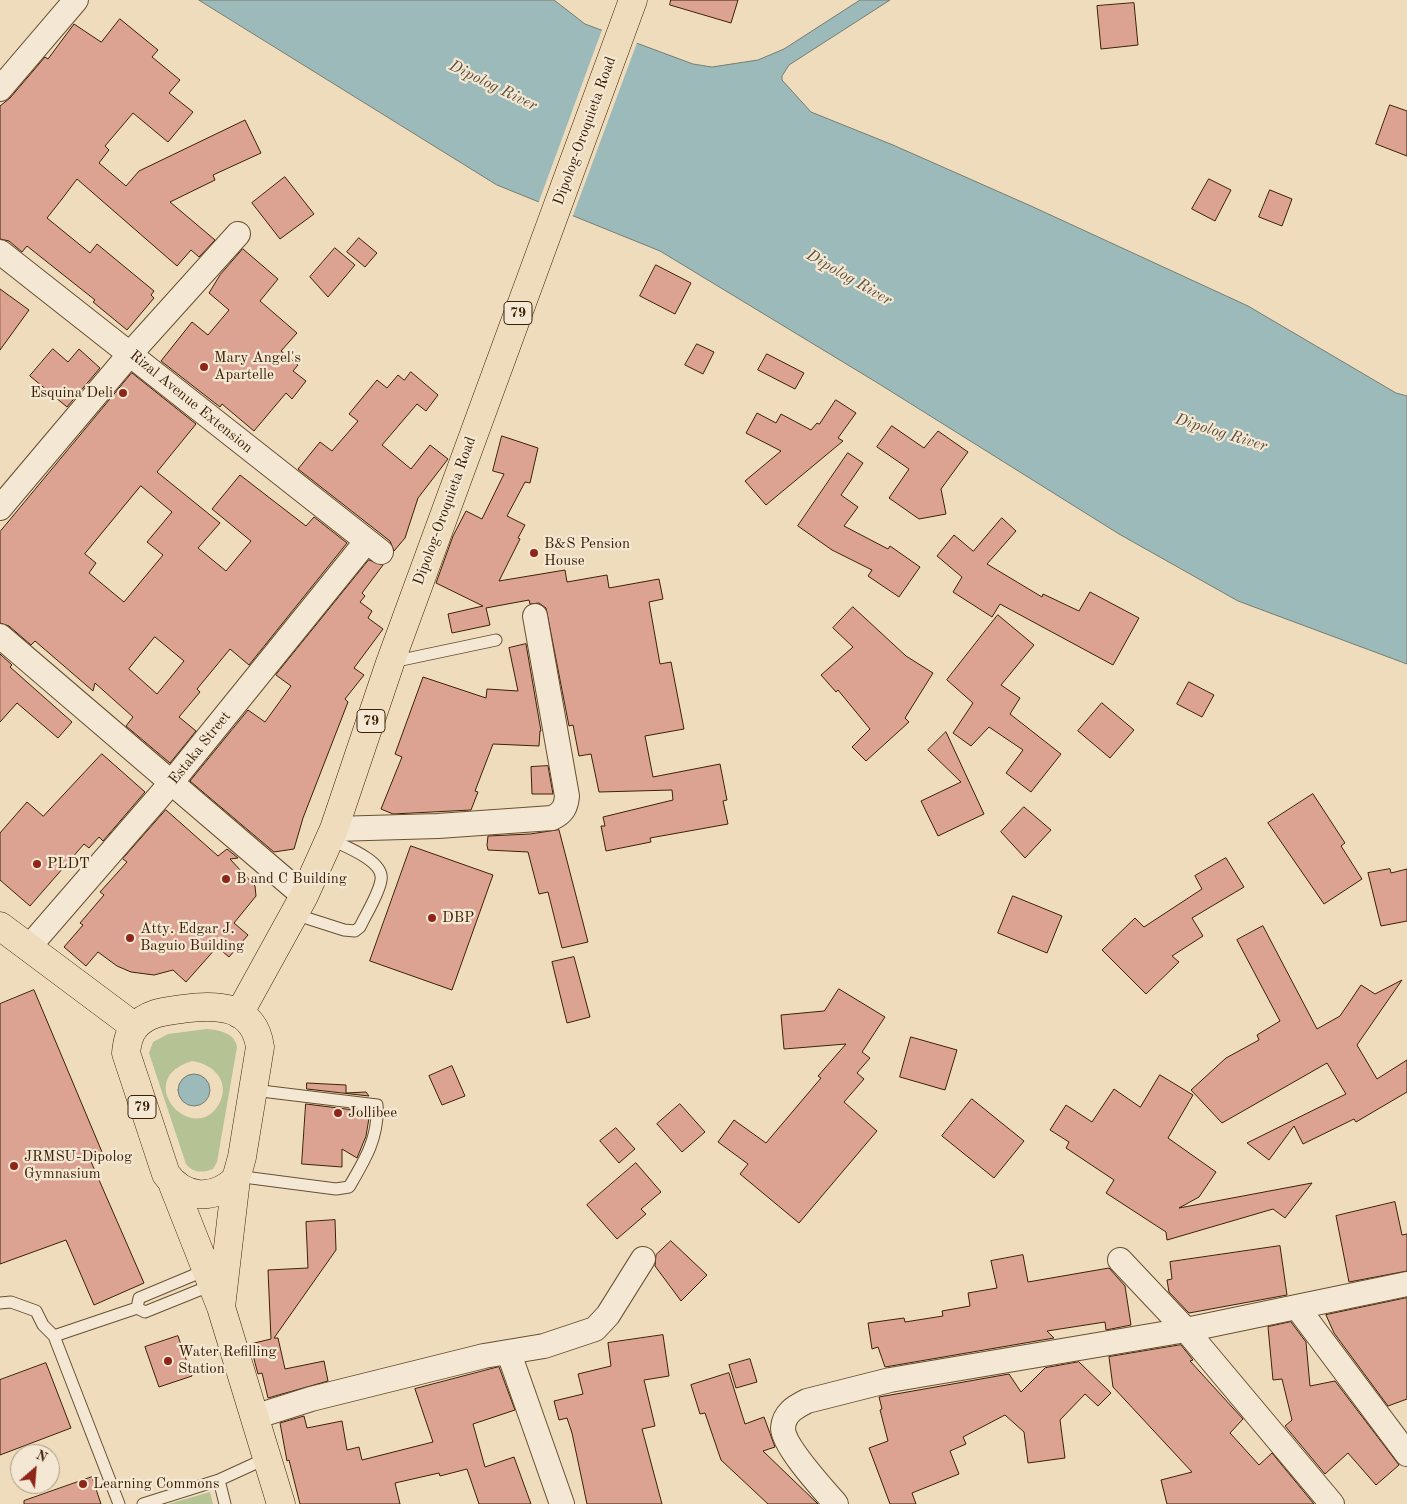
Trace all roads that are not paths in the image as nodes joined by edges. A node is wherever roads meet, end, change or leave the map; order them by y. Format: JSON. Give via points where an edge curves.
{"nodes":[{"id":1,"x":76,"y":0,"type":"edge"},
{"id":2,"x":633,"y":0,"type":"edge"},
{"id":3,"x":0,"y":89,"type":"edge"},
{"id":4,"x":238,"y":234,"type":"dead end"},
{"id":5,"x":0,"y":252,"type":"edge"},
{"id":6,"x":130,"y":354,"type":"junction"},
{"id":7,"x":0,"y":508,"type":"edge"},
{"id":8,"x":374,"y":547,"type":"joint"},
{"id":9,"x":535,"y":616,"type":"dead end"},
{"id":10,"x":0,"y":636,"type":"edge"},
{"id":11,"x":496,"y":640,"type":"dead end"},
{"id":12,"x":390,"y":663,"type":"junction"},
{"id":13,"x":172,"y":784,"type":"junction"},
{"id":14,"x":332,"y":834,"type":"junction"},
{"id":15,"x":299,"y":905,"type":"junction"},
{"id":16,"x":0,"y":926,"type":"edge"},
{"id":17,"x":28,"y":948,"type":"junction"},
{"id":18,"x":239,"y":1014,"type":"junction"},
{"id":19,"x":135,"y":1027,"type":"junction"},
{"id":20,"x":253,"y":1090,"type":"junction"},
{"id":21,"x":236,"y":1177,"type":"junction"},
{"id":22,"x":174,"y":1185,"type":"junction"},
{"id":23,"x":643,"y":1259,"type":"dead end"},
{"id":24,"x":1120,"y":1260,"type":"dead end"},
{"id":25,"x":1407,"y":1284,"type":"edge"},
{"id":26,"x":213,"y":1287,"type":"junction"},
{"id":27,"x":0,"y":1304,"type":"edge"},
{"id":28,"x":1297,"y":1307,"type":"junction"},
{"id":29,"x":137,"y":1308,"type":"junction"},
{"id":30,"x":1186,"y":1330,"type":"junction"},
{"id":31,"x":54,"y":1336,"type":"junction"},
{"id":32,"x":507,"y":1353,"type":"junction"},
{"id":33,"x":254,"y":1417,"type":"junction"},
{"id":34,"x":1407,"y":1454,"type":"edge"},
{"id":35,"x":266,"y":1458,"type":"junction"},
{"id":36,"x":220,"y":1480,"type":"junction"},
{"id":37,"x":119,"y":1504,"type":"edge"},
{"id":38,"x":143,"y":1504,"type":"edge"},
{"id":39,"x":225,"y":1504,"type":"edge"},
{"id":40,"x":281,"y":1504,"type":"edge"},
{"id":41,"x":562,"y":1504,"type":"edge"},
{"id":42,"x":836,"y":1504,"type":"edge"},
{"id":43,"x":1332,"y":1504,"type":"edge"}],
"edges":[{"from":1,"to":3,"type":"street"},
{"from":2,"to":12,"type":"main road","name":"Dipolog-Oroquieta Road","number":"79"},
{"from":4,"to":6,"type":"street"},
{"from":5,"to":6,"type":"street","name":"Rizal Avenue Extension"},
{"from":6,"to":7,"type":"street"},
{"from":6,"to":8,"type":"street","name":"Rizal Avenue Extension"},
{"from":8,"to":13,"type":"street","name":"Estaka Street"},
{"from":9,"to":14,"type":"street","via":[[566,787],[564,810],[552,818]]},
{"from":10,"to":13,"type":"street"},
{"from":11,"to":12,"type":"lane"},
{"from":12,"to":14,"type":"main road","name":"Dipolog-Oroquieta Road","number":"79"},
{"from":13,"to":15,"type":"street"},
{"from":13,"to":17,"type":"street","name":"Estaka Street"},
{"from":14,"to":15,"type":"main road","name":"Dipolog-Oroquieta Road","number":"79"},
{"from":14,"to":15,"type":"lane","via":[[373,861],[382,880],[360,927],[355,931],[344,930]]},
{"from":15,"to":18,"type":"main road","name":"Dipolog-Oroquieta Road","number":"79"},
{"from":16,"to":17,"type":"main road"},
{"from":17,"to":19,"type":"main road"},
{"from":18,"to":19,"type":"main road","via":[[223,1007],[206,1006],[161,1011]]},
{"from":18,"to":20,"type":"main road","via":[[258,1034],[260,1047]]},
{"from":19,"to":22,"type":"main road","number":"79","via":[[128,1038],[128,1066],[166,1174]]},
{"from":20,"to":21,"type":"main road"},
{"from":20,"to":21,"type":"lane","via":[[377,1105],[378,1123],[372,1144],[349,1187],[336,1189]]},
{"from":21,"to":22,"type":"main road","via":[[221,1191],[198,1195],[186,1193]]},
{"from":21,"to":26,"type":"main road"},
{"from":22,"to":26,"type":"main road"},
{"from":23,"to":32,"type":"street","via":[[608,1315],[594,1329],[544,1346]]},
{"from":24,"to":30,"type":"street"},
{"from":25,"to":28,"type":"street"},
{"from":26,"to":29,"type":"lane","via":[[145,1312]]},
{"from":26,"to":29,"type":"lane","via":[[139,1298]]},
{"from":26,"to":33,"type":"main road"},
{"from":27,"to":31,"type":"lane","via":[[10,1302],[36,1311],[43,1326]]},
{"from":28,"to":30,"type":"street"},
{"from":28,"to":34,"type":"street"},
{"from":29,"to":31,"type":"lane"},
{"from":30,"to":42,"type":"street","via":[[890,1380],[794,1407],[787,1415],[784,1437],[811,1476]]},
{"from":30,"to":43,"type":"street"},
{"from":31,"to":37,"type":"lane"},
{"from":32,"to":33,"type":"street","via":[[311,1399]]},
{"from":32,"to":41,"type":"street","via":[[512,1359]]},
{"from":33,"to":35,"type":"main road"},
{"from":35,"to":36,"type":"lane"},
{"from":35,"to":40,"type":"main road"},
{"from":36,"to":38,"type":"lane"},
{"from":36,"to":39,"type":"lane"}]}
